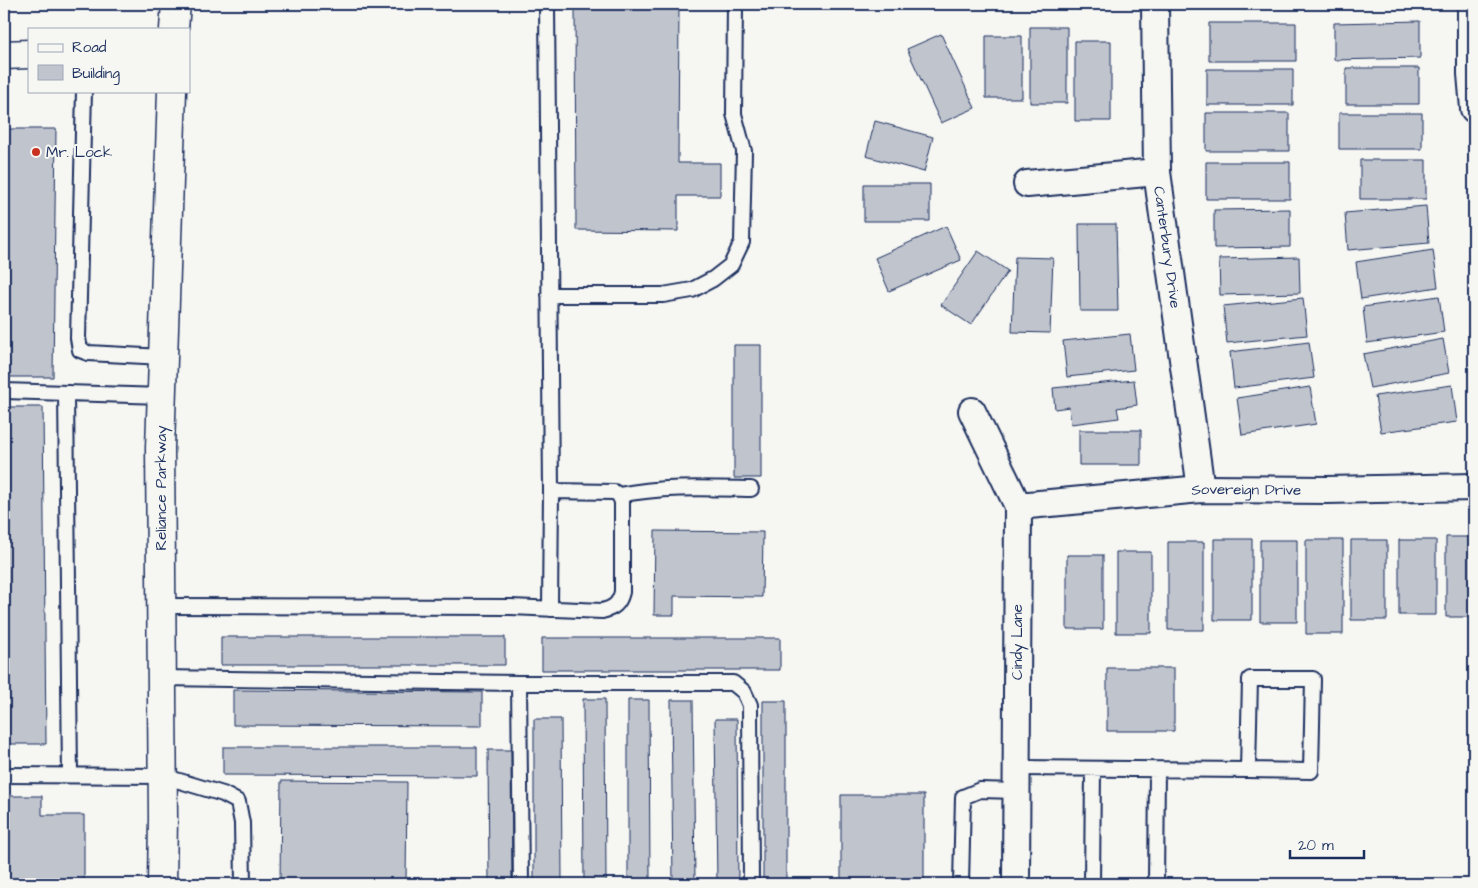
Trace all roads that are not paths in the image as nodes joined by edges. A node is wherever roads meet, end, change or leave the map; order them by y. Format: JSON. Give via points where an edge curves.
{"nodes":[{"id":1,"x":176,"y":4,"type":"edge"},
{"id":2,"x":547,"y":4,"type":"edge"},
{"id":3,"x":735,"y":4,"type":"edge"},
{"id":4,"x":1156,"y":4,"type":"edge"},
{"id":5,"x":1471,"y":4,"type":"edge"},
{"id":6,"x":174,"y":28,"type":"edge"},
{"id":7,"x":28,"y":54,"type":"edge"},
{"id":8,"x":4,"y":55,"type":"edge"},
{"id":9,"x":84,"y":92,"type":"edge"},
{"id":10,"x":172,"y":92,"type":"edge"},
{"id":11,"x":1474,"y":109,"type":"edge"},
{"id":12,"x":1157,"y":172,"type":"junction"},
{"id":13,"x":1027,"y":184,"type":"dead end"},
{"id":14,"x":549,"y":295,"type":"junction"},
{"id":15,"x":163,"y":356,"type":"junction"},
{"id":16,"x":4,"y":391,"type":"edge"},
{"id":17,"x":66,"y":394,"type":"junction"},
{"id":18,"x":162,"y":396,"type":"junction"},
{"id":19,"x":972,"y":411,"type":"dead end"},
{"id":20,"x":1474,"y":487,"type":"edge"},
{"id":21,"x":751,"y":490,"type":"dead end"},
{"id":22,"x":1201,"y":490,"type":"junction"},
{"id":23,"x":551,"y":492,"type":"junction"},
{"id":24,"x":620,"y":495,"type":"junction"},
{"id":25,"x":1018,"y":506,"type":"junction"},
{"id":26,"x":161,"y":606,"type":"junction"},
{"id":27,"x":550,"y":609,"type":"junction"},
{"id":28,"x":162,"y":678,"type":"junction"},
{"id":29,"x":519,"y":684,"type":"junction"},
{"id":30,"x":1093,"y":769,"type":"junction"},
{"id":31,"x":1157,"y":770,"type":"junction"},
{"id":32,"x":1248,"y":770,"type":"junction"},
{"id":33,"x":4,"y":775,"type":"edge"},
{"id":34,"x":70,"y":775,"type":"junction"},
{"id":35,"x":163,"y":776,"type":"junction"},
{"id":36,"x":1017,"y":779,"type":"junction"},
{"id":37,"x":162,"y":884,"type":"edge"},
{"id":38,"x":243,"y":884,"type":"edge"},
{"id":39,"x":521,"y":884,"type":"edge"},
{"id":40,"x":751,"y":884,"type":"edge"},
{"id":41,"x":961,"y":884,"type":"edge"},
{"id":42,"x":1016,"y":884,"type":"edge"},
{"id":43,"x":1092,"y":884,"type":"edge"},
{"id":44,"x":1156,"y":884,"type":"edge"}],
"edges":[{"from":1,"to":6,"type":"street"},
{"from":2,"to":14,"type":"lane"},
{"from":3,"to":14,"type":"lane","via":[[734,114],[744,151],[742,242],[731,265],[692,290],[663,295]]},
{"from":4,"to":12,"type":"street","name":"Canterbury Drive"},
{"from":5,"to":11,"type":"street"},
{"from":7,"to":8,"type":"street"},
{"from":9,"to":15,"type":"lane","via":[[80,350]]},
{"from":10,"to":15,"type":"street","name":"Reliance Parkway"},
{"from":12,"to":13,"type":"street"},
{"from":12,"to":22,"type":"street","name":"Canterbury Drive"},
{"from":14,"to":23,"type":"lane"},
{"from":15,"to":18,"type":"street","name":"Reliance Parkway"},
{"from":16,"to":17,"type":"lane"},
{"from":17,"to":18,"type":"lane"},
{"from":17,"to":34,"type":"lane"},
{"from":18,"to":26,"type":"street","name":"Reliance Parkway"},
{"from":19,"to":25,"type":"street","name":"Cindy Lane"},
{"from":20,"to":22,"type":"street","name":"Sovereign Drive"},
{"from":21,"to":24,"type":"lane","via":[[682,489]]},
{"from":22,"to":25,"type":"street","name":"Sovereign Drive"},
{"from":23,"to":24,"type":"lane","via":[[614,492]]},
{"from":23,"to":27,"type":"lane"},
{"from":24,"to":27,"type":"lane","via":[[620,601],[613,608],[602,611]]},
{"from":25,"to":36,"type":"street","name":"Cindy Lane"},
{"from":26,"to":27,"type":"lane"},
{"from":26,"to":28,"type":"street","name":"Reliance Parkway"},
{"from":28,"to":29,"type":"lane"},
{"from":28,"to":35,"type":"street","name":"Reliance Parkway"},
{"from":29,"to":39,"type":"lane"},
{"from":29,"to":40,"type":"lane","via":[[733,683],[744,692],[750,705]]},
{"from":30,"to":31,"type":"lane"},
{"from":30,"to":36,"type":"lane"},
{"from":30,"to":43,"type":"lane"},
{"from":31,"to":32,"type":"lane"},
{"from":31,"to":44,"type":"lane"},
{"from":32,"to":32,"type":"lane","via":[[1250,678],[1314,678],[1311,771]]},
{"from":33,"to":34,"type":"lane"},
{"from":34,"to":35,"type":"lane"},
{"from":35,"to":37,"type":"street","name":"Reliance Parkway"},
{"from":35,"to":38,"type":"lane","via":[[223,794],[238,802],[242,823]]},
{"from":36,"to":41,"type":"lane","via":[[963,797]]},
{"from":36,"to":42,"type":"street","name":"Cindy Lane"}]}
